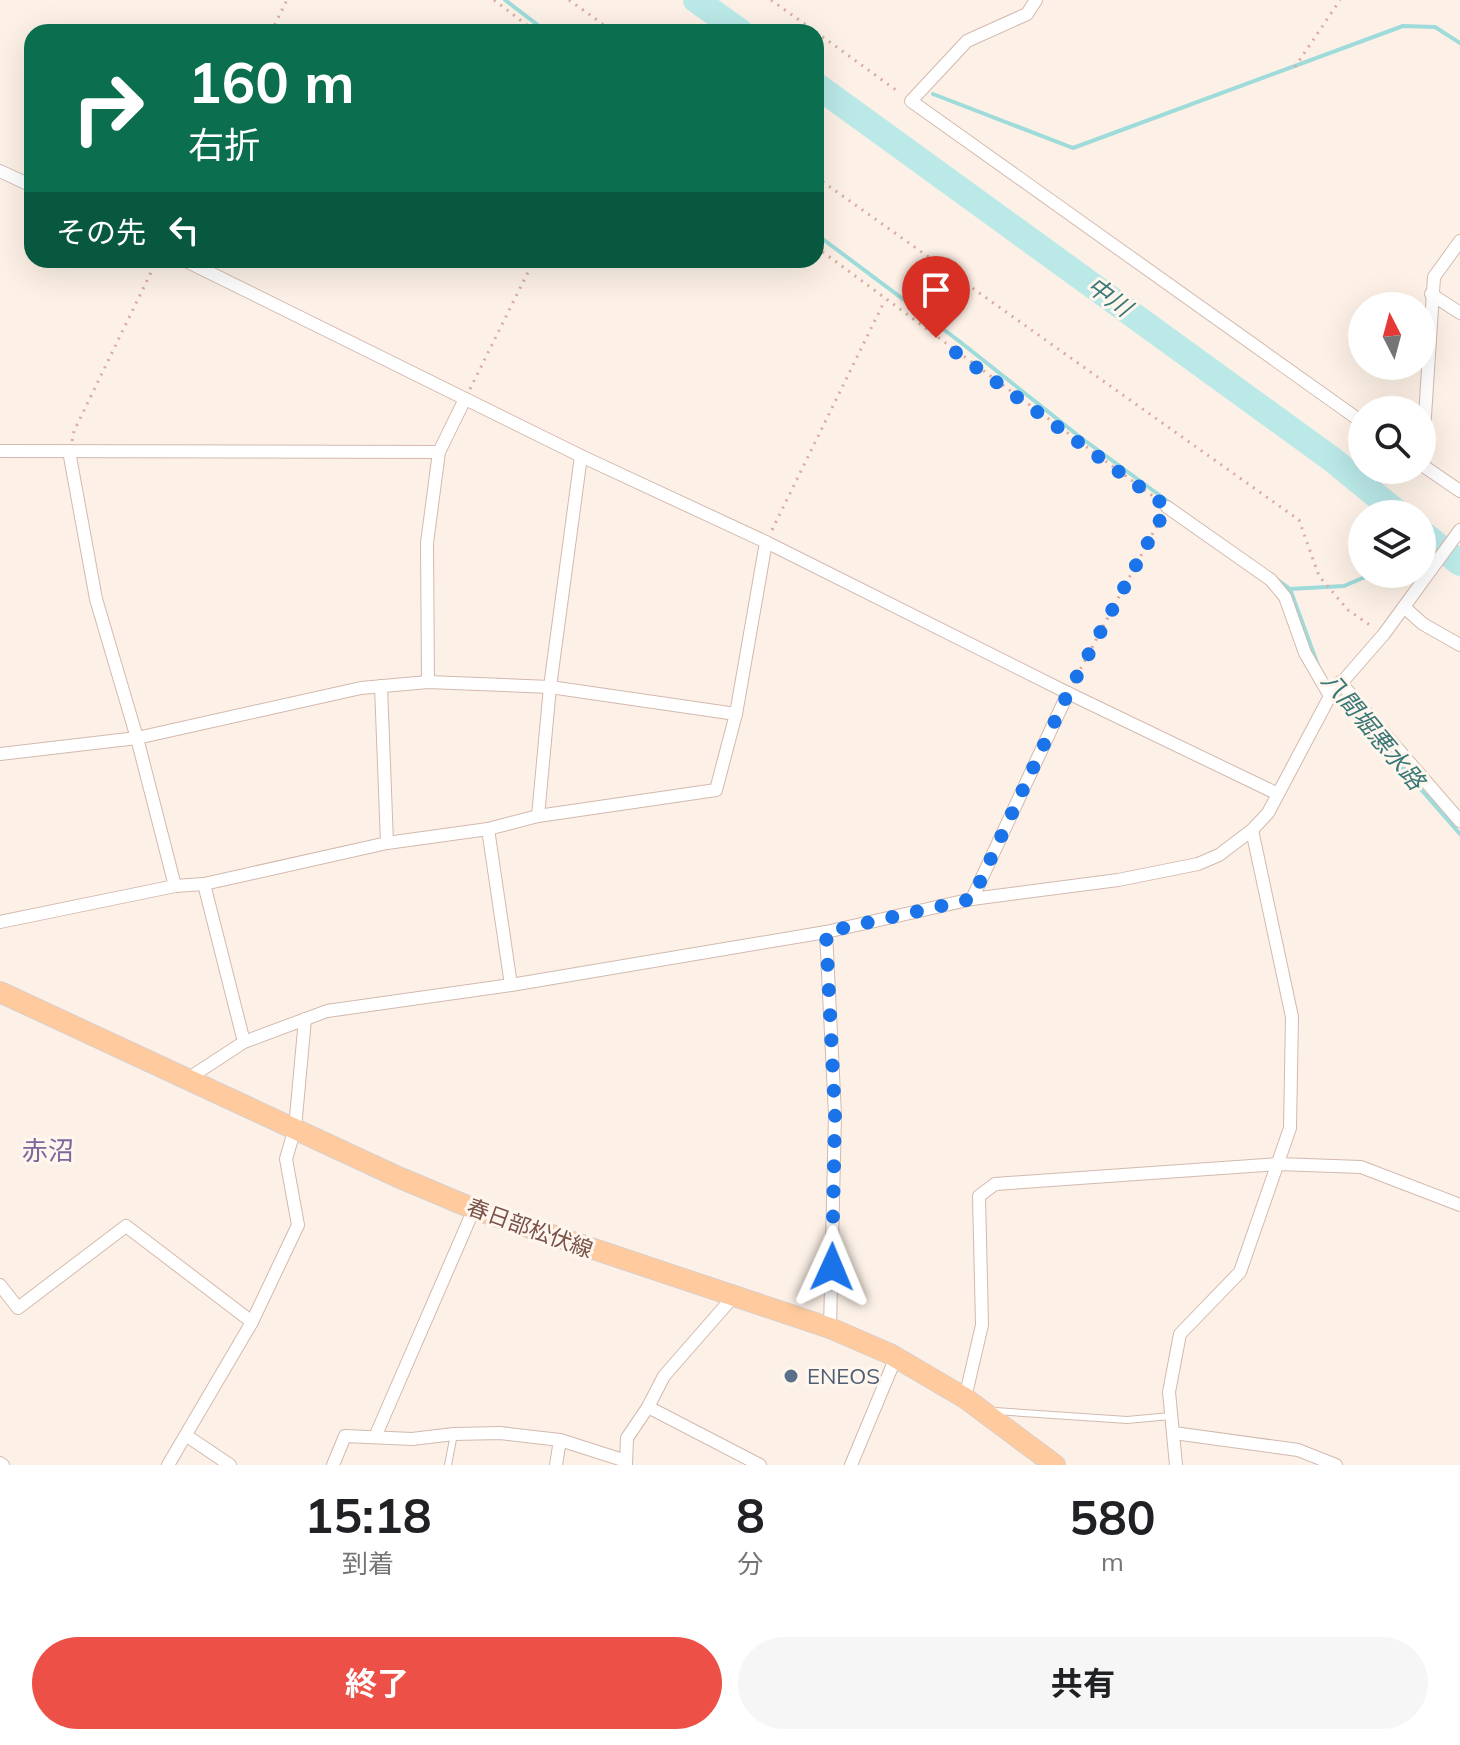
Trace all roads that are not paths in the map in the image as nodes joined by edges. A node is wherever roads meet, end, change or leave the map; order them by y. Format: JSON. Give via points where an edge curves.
{"nodes":[{"id":1,"x":1036,"y":0,"type":"edge"},
{"id":2,"x":0,"y":171,"type":"edge"},
{"id":3,"x":24,"y":182,"type":"edge"},
{"id":4,"x":1460,"y":241,"type":"edge"},
{"id":5,"x":200,"y":268,"type":"edge"},
{"id":6,"x":1431,"y":292,"type":"edge"},
{"id":7,"x":1436,"y":297,"type":"edge"},
{"id":8,"x":1460,"y":313,"type":"edge"},
{"id":9,"x":465,"y":399,"type":"junction"},
{"id":10,"x":1348,"y":412,"type":"edge"},
{"id":11,"x":0,"y":451,"type":"edge"},
{"id":12,"x":69,"y":451,"type":"junction"},
{"id":13,"x":439,"y":452,"type":"junction"},
{"id":14,"x":581,"y":456,"type":"junction"},
{"id":15,"x":1436,"y":474,"type":"edge"},
{"id":16,"x":1460,"y":491,"type":"edge"},
{"id":17,"x":1167,"y":507,"type":"road end"},
{"id":18,"x":1460,"y":530,"type":"edge"},
{"id":19,"x":766,"y":542,"type":"junction"},
{"id":20,"x":1404,"y":607,"type":"junction"},
{"id":21,"x":1460,"y":645,"type":"edge"},
{"id":22,"x":428,"y":682,"type":"junction"},
{"id":23,"x":1340,"y":682,"type":"junction"},
{"id":24,"x":381,"y":686,"type":"junction"},
{"id":25,"x":550,"y":687,"type":"junction"},
{"id":26,"x":1068,"y":693,"type":"junction"},
{"id":27,"x":1330,"y":696,"type":"junction"},
{"id":28,"x":736,"y":714,"type":"junction"},
{"id":29,"x":137,"y":738,"type":"junction"},
{"id":30,"x":0,"y":754,"type":"edge"},
{"id":31,"x":1278,"y":794,"type":"junction"},
{"id":32,"x":538,"y":816,"type":"junction"},
{"id":33,"x":1460,"y":821,"type":"edge"},
{"id":34,"x":488,"y":829,"type":"junction"},
{"id":35,"x":1252,"y":830,"type":"junction"},
{"id":36,"x":387,"y":843,"type":"junction"},
{"id":37,"x":204,"y":884,"type":"junction"},
{"id":38,"x":175,"y":886,"type":"junction"},
{"id":39,"x":972,"y":899,"type":"junction"},
{"id":40,"x":0,"y":922,"type":"edge"},
{"id":41,"x":826,"y":932,"type":"junction"},
{"id":42,"x":511,"y":985,"type":"junction"},
{"id":43,"x":0,"y":992,"type":"edge"},
{"id":44,"x":305,"y":1019,"type":"junction"},
{"id":45,"x":244,"y":1042,"type":"junction"},
{"id":46,"x":189,"y":1078,"type":"junction"},
{"id":47,"x":295,"y":1128,"type":"junction"},
{"id":48,"x":1278,"y":1164,"type":"junction"},
{"id":49,"x":1460,"y":1205,"type":"edge"},
{"id":50,"x":474,"y":1209,"type":"junction"},
{"id":51,"x":0,"y":1285,"type":"edge"},
{"id":52,"x":733,"y":1297,"type":"junction"},
{"id":53,"x":252,"y":1322,"type":"junction"},
{"id":54,"x":830,"y":1328,"type":"junction"},
{"id":55,"x":896,"y":1357,"type":"junction"},
{"id":56,"x":965,"y":1398,"type":"junction"},
{"id":57,"x":648,"y":1407,"type":"junction"},
{"id":58,"x":983,"y":1410,"type":"junction"},
{"id":59,"x":1171,"y":1416,"type":"junction"},
{"id":60,"x":1174,"y":1433,"type":"junction"},
{"id":61,"x":454,"y":1434,"type":"junction"},
{"id":62,"x":187,"y":1436,"type":"junction"},
{"id":63,"x":375,"y":1437,"type":"junction"},
{"id":64,"x":560,"y":1440,"type":"junction"},
{"id":65,"x":626,"y":1463,"type":"edge"},
{"id":66,"x":168,"y":1465,"type":"edge"},
{"id":67,"x":230,"y":1465,"type":"edge"},
{"id":68,"x":333,"y":1465,"type":"edge"},
{"id":69,"x":448,"y":1465,"type":"edge"},
{"id":70,"x":556,"y":1465,"type":"edge"},
{"id":71,"x":760,"y":1465,"type":"edge"},
{"id":72,"x":851,"y":1465,"type":"edge"},
{"id":73,"x":1055,"y":1465,"type":"edge"},
{"id":74,"x":1176,"y":1465,"type":"edge"},
{"id":75,"x":1336,"y":1465,"type":"edge"}],
"edges":[{"from":1,"to":10,"type":"street","via":[[1027,14],[967,41],[911,101]]},
{"from":2,"to":3,"type":"street"},
{"from":4,"to":6,"type":"street","via":[[1434,277]]},
{"from":5,"to":9,"type":"street"},
{"from":7,"to":8,"type":"street"},
{"from":9,"to":13,"type":"street"},
{"from":9,"to":14,"type":"street"},
{"from":11,"to":12,"type":"street"},
{"from":12,"to":13,"type":"street"},
{"from":12,"to":29,"type":"street","via":[[92,581]]},
{"from":13,"to":22,"type":"street","via":[[427,543]]},
{"from":14,"to":19,"type":"street"},
{"from":14,"to":25,"type":"street"},
{"from":15,"to":16,"type":"street"},
{"from":17,"to":27,"type":"street","via":[[1278,588]]},
{"from":18,"to":20,"type":"street"},
{"from":19,"to":26,"type":"street"},
{"from":19,"to":28,"type":"street"},
{"from":20,"to":21,"type":"street"},
{"from":20,"to":23,"type":"street"},
{"from":22,"to":24,"type":"street"},
{"from":22,"to":25,"type":"street"},
{"from":23,"to":27,"type":"street"},
{"from":23,"to":33,"type":"street"},
{"from":24,"to":29,"type":"street"},
{"from":24,"to":36,"type":"street"},
{"from":25,"to":28,"type":"street"},
{"from":25,"to":32,"type":"street"},
{"from":26,"to":31,"type":"street"},
{"from":26,"to":39,"type":"street"},
{"from":27,"to":31,"type":"street"},
{"from":28,"to":32,"type":"street","via":[[716,790]]},
{"from":29,"to":30,"type":"street"},
{"from":29,"to":38,"type":"street"},
{"from":31,"to":35,"type":"street"},
{"from":32,"to":34,"type":"street"},
{"from":34,"to":36,"type":"street"},
{"from":34,"to":42,"type":"street"},
{"from":35,"to":39,"type":"street","via":[[1198,864]]},
{"from":35,"to":48,"type":"street","via":[[1292,1017],[1290,1128]]},
{"from":36,"to":37,"type":"street"},
{"from":37,"to":38,"type":"street"},
{"from":37,"to":45,"type":"street"},
{"from":38,"to":40,"type":"street"},
{"from":39,"to":41,"type":"street"},
{"from":41,"to":42,"type":"street"},
{"from":41,"to":54,"type":"street","via":[[835,1115]]},
{"from":42,"to":44,"type":"street","via":[[327,1011]]},
{"from":43,"to":46,"type":"main road","name":"春日部松伏線"},
{"from":44,"to":45,"type":"street"},
{"from":44,"to":47,"type":"street"},
{"from":45,"to":46,"type":"street"},
{"from":46,"to":47,"type":"main road","name":"春日部松伏線"},
{"from":47,"to":50,"type":"main road","name":"春日部松伏線"},
{"from":47,"to":53,"type":"street","via":[[286,1159],[298,1225]]},
{"from":48,"to":49,"type":"street","via":[[1361,1167]]},
{"from":48,"to":56,"type":"street","via":[[995,1184],[979,1196],[982,1325]]},
{"from":48,"to":59,"type":"street","via":[[1240,1272],[1180,1334],[1169,1392]]},
{"from":50,"to":52,"type":"main road","name":"春日部松伏線"},
{"from":50,"to":63,"type":"street"},
{"from":51,"to":53,"type":"street","via":[[18,1308],[126,1226]]},
{"from":52,"to":54,"type":"main road","name":"春日部松伏線"},
{"from":52,"to":57,"type":"street","via":[[664,1376]]},
{"from":53,"to":62,"type":"street"},
{"from":54,"to":55,"type":"main road","name":"春日部松伏線"},
{"from":55,"to":56,"type":"main road","name":"春日部松伏線"},
{"from":55,"to":72,"type":"street"},
{"from":56,"to":58,"type":"main road","name":"春日部松伏線"},
{"from":57,"to":65,"type":"street","via":[[627,1438]]},
{"from":57,"to":71,"type":"street"},
{"from":58,"to":59,"type":"lane","via":[[1127,1420]]},
{"from":58,"to":73,"type":"main road","name":"春日部松伏線"},
{"from":59,"to":60,"type":"street"},
{"from":60,"to":74,"type":"street"},
{"from":60,"to":75,"type":"street","via":[[1298,1450]]},
{"from":61,"to":63,"type":"street"},
{"from":61,"to":64,"type":"street"},
{"from":61,"to":69,"type":"lane"},
{"from":62,"to":66,"type":"street"},
{"from":62,"to":67,"type":"street"},
{"from":63,"to":68,"type":"street","via":[[345,1436]]},
{"from":64,"to":65,"type":"street"},
{"from":64,"to":70,"type":"street"}]}
